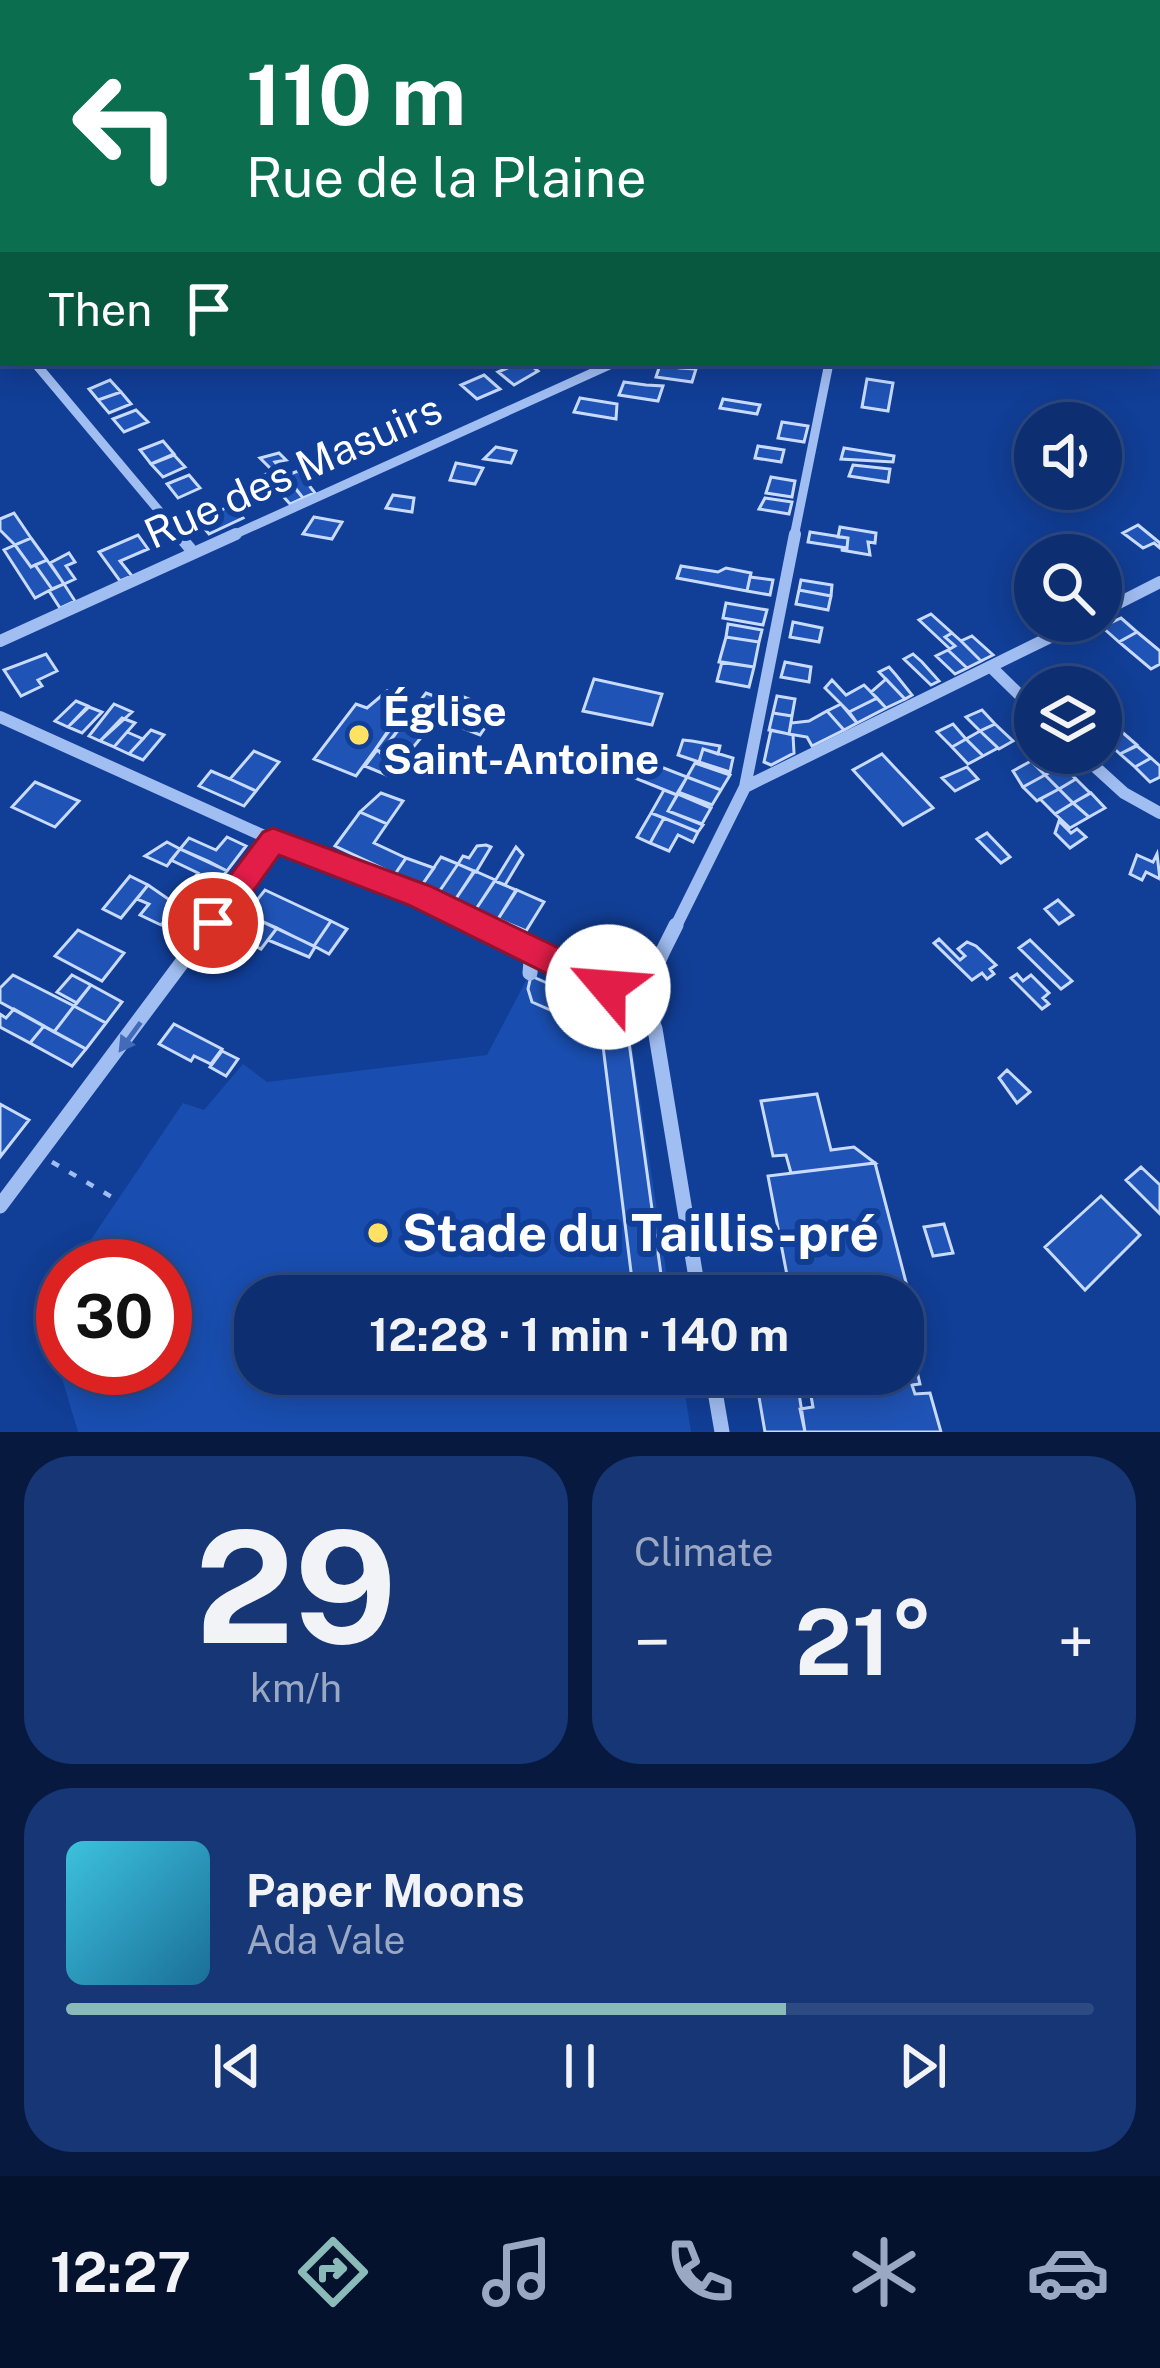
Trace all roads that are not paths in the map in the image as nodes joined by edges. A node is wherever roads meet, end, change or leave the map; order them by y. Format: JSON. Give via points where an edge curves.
{"nodes":[{"id":1,"x":819,"y":0,"type":"edge"},
{"id":2,"x":832,"y":0,"type":"edge"},
{"id":3,"x":38,"y":366,"type":"edge"},
{"id":4,"x":607,"y":366,"type":"edge"},
{"id":5,"x":828,"y":366,"type":"edge"},
{"id":6,"x":193,"y":552,"type":"junction"},
{"id":7,"x":1160,"y":583,"type":"edge"},
{"id":8,"x":1122,"y":602,"type":"edge"},
{"id":9,"x":0,"y":641,"type":"edge"},
{"id":10,"x":1042,"y":642,"type":"edge"},
{"id":11,"x":991,"y":668,"type":"junction"},
{"id":12,"x":1014,"y":690,"type":"edge"},
{"id":13,"x":0,"y":717,"type":"edge"},
{"id":14,"x":1103,"y":774,"type":"edge"},
{"id":15,"x":745,"y":788,"type":"junction"},
{"id":16,"x":1160,"y":813,"type":"edge"},
{"id":17,"x":273,"y":840,"type":"junction"},
{"id":18,"x":532,"y":950,"type":"junction"},
{"id":19,"x":530,"y":974,"type":"dead end"},
{"id":20,"x":646,"y":1006,"type":"junction"},
{"id":21,"x":0,"y":1206,"type":"edge"},
{"id":22,"x":696,"y":1275,"type":"edge"},
{"id":23,"x":716,"y":1395,"type":"edge"},
{"id":24,"x":722,"y":1432,"type":"edge"}],
"edges":[{"from":1,"to":2,"type":"street"},
{"from":3,"to":6,"type":"street"},
{"from":4,"to":6,"type":"street","name":"Rue des Masuirs"},
{"from":5,"to":15,"type":"street"},
{"from":6,"to":9,"type":"street","name":"Rue des Masuirs"},
{"from":7,"to":8,"type":"street"},
{"from":10,"to":11,"type":"street"},
{"from":11,"to":12,"type":"street"},
{"from":11,"to":15,"type":"street"},
{"from":13,"to":17,"type":"street"},
{"from":14,"to":16,"type":"street"},
{"from":15,"to":20,"type":"street","via":[[647,984]]},
{"from":17,"to":18,"type":"street","via":[[419,895]]},
{"from":17,"to":21,"type":"street","one_way":true},
{"from":18,"to":19,"type":"street"},
{"from":18,"to":20,"type":"street"},
{"from":20,"to":22,"type":"street"},
{"from":23,"to":24,"type":"street"}]}
